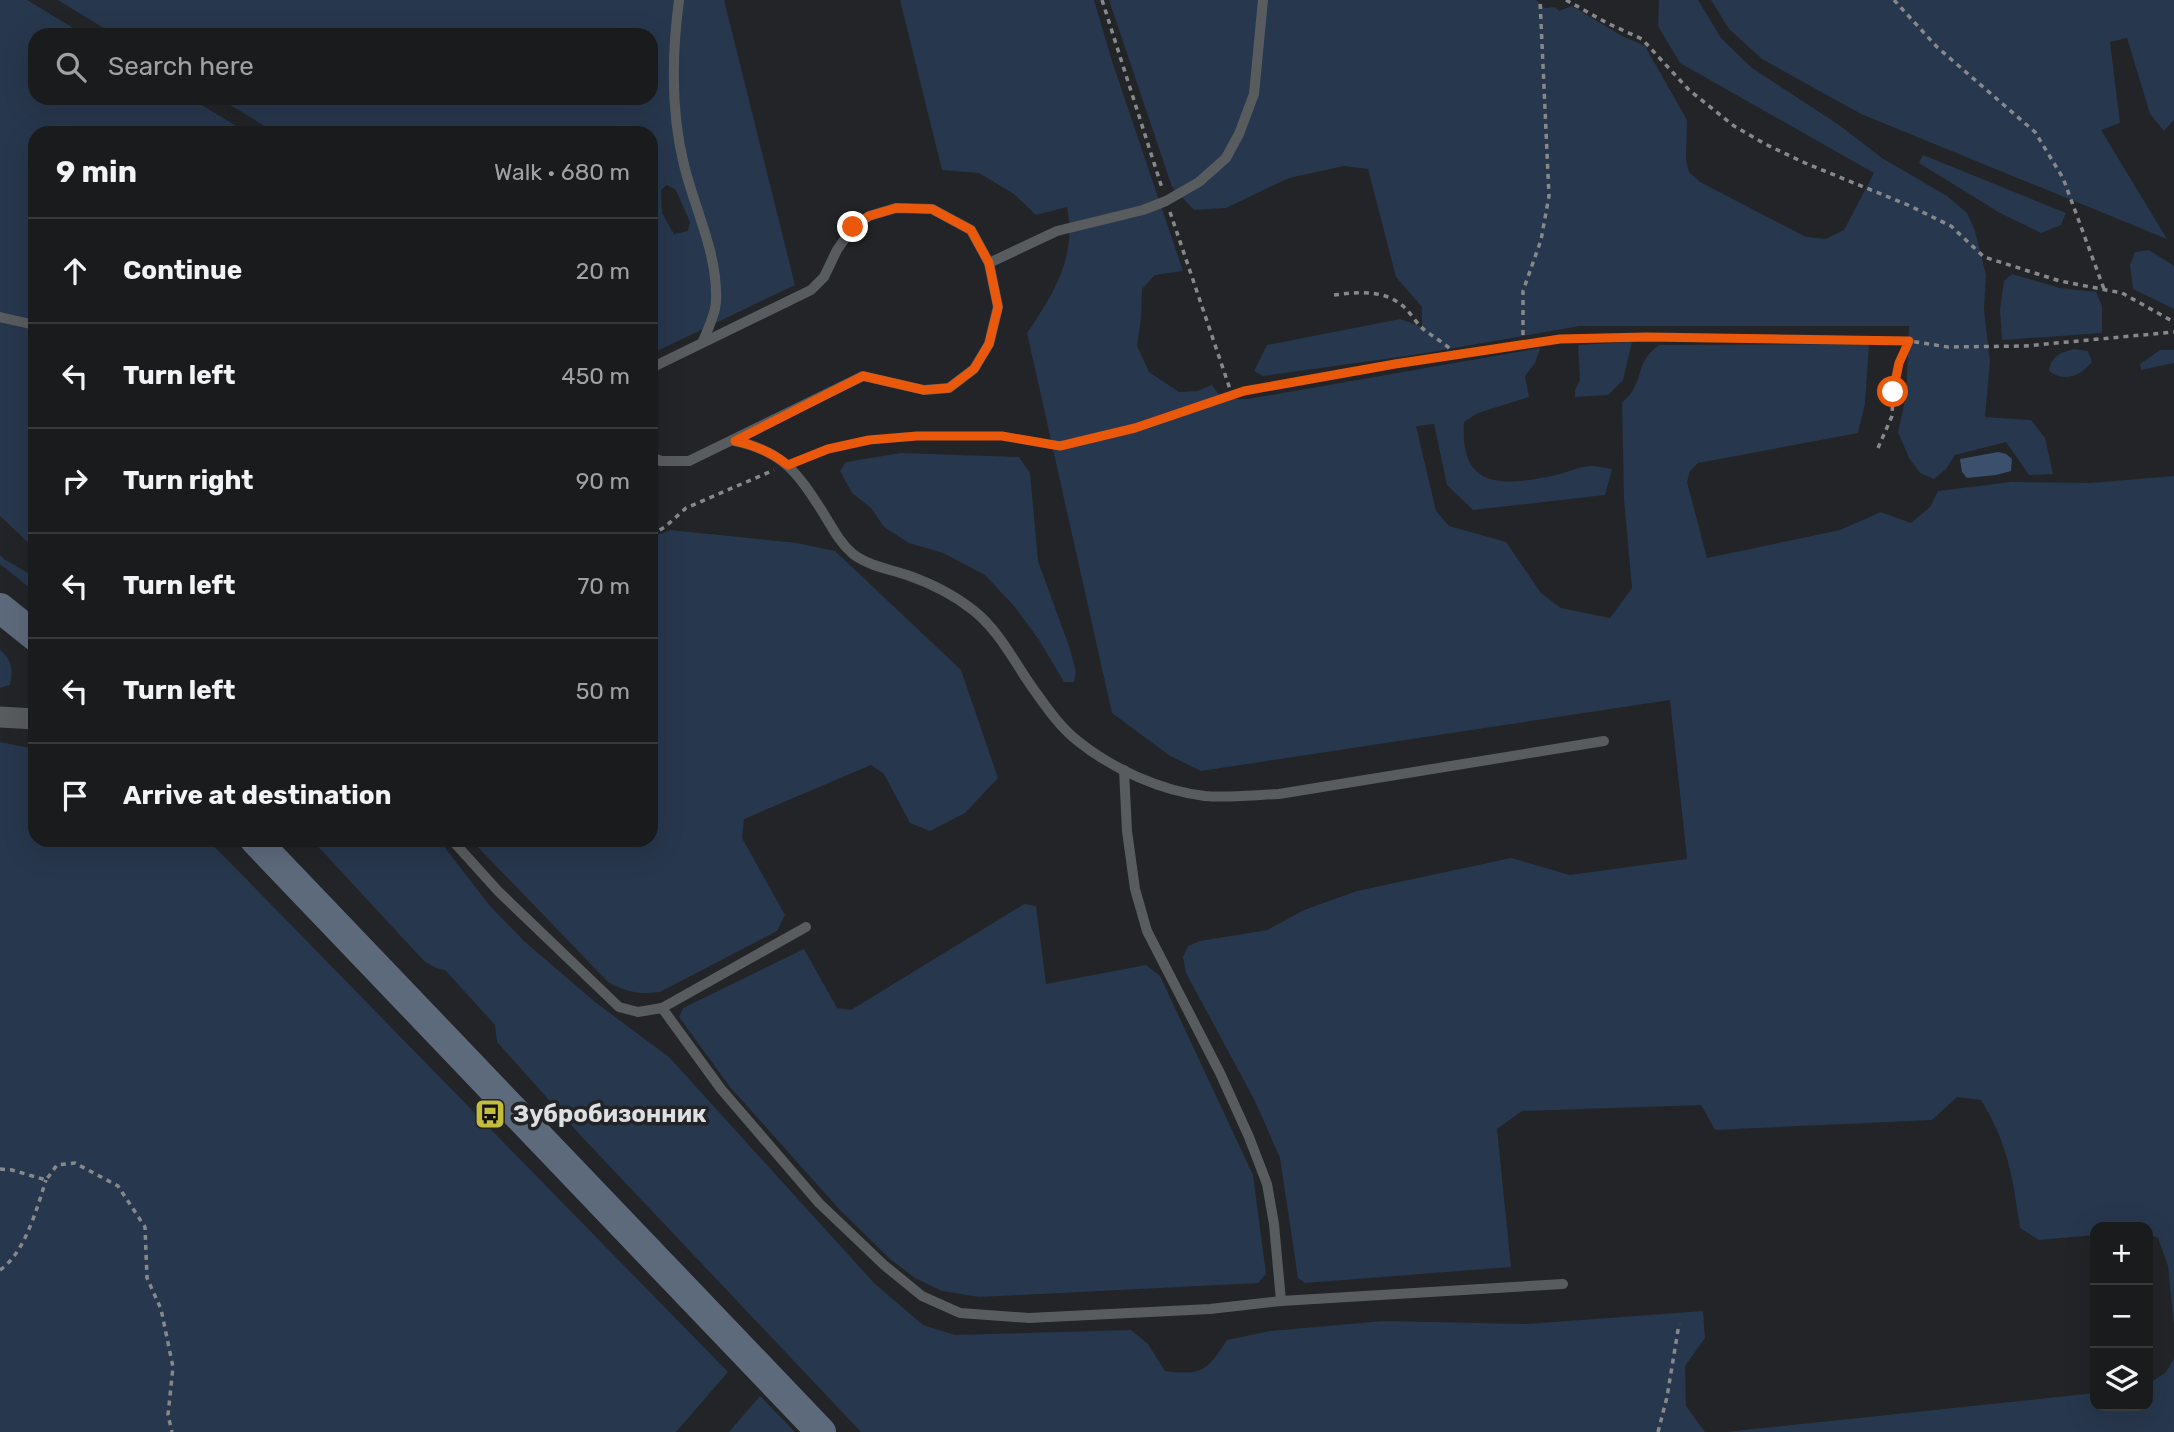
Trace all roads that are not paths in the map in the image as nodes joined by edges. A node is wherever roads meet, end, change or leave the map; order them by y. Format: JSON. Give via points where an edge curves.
{"nodes":[{"id":1,"x":679,"y":0,"type":"edge"},
{"id":2,"x":1264,"y":0,"type":"edge"},
{"id":3,"x":989,"y":263,"type":"junction"},
{"id":4,"x":0,"y":317,"type":"edge"},
{"id":5,"x":28,"y":323,"type":"edge"},
{"id":6,"x":704,"y":341,"type":"junction"},
{"id":7,"x":658,"y":364,"type":"edge"},
{"id":8,"x":735,"y":441,"type":"junction"},
{"id":9,"x":658,"y":460,"type":"edge"},
{"id":10,"x":0,"y":608,"type":"edge"},
{"id":11,"x":28,"y":630,"type":"edge"},
{"id":12,"x":0,"y":717,"type":"edge"},
{"id":13,"x":28,"y":719,"type":"edge"},
{"id":14,"x":1604,"y":741,"type":"dead end"},
{"id":15,"x":1124,"y":770,"type":"junction"},
{"id":16,"x":262,"y":847,"type":"edge"},
{"id":17,"x":458,"y":847,"type":"edge"},
{"id":18,"x":806,"y":927,"type":"dead end"},
{"id":19,"x":662,"y":1008,"type":"junction"},
{"id":20,"x":1563,"y":1284,"type":"dead end"},
{"id":21,"x":1281,"y":1301,"type":"junction"},
{"id":22,"x":821,"y":1432,"type":"edge"}],
"edges":[{"from":1,"to":6,"type":"lane","via":[[676,107],[683,164],[712,257],[717,303]]},
{"from":2,"to":3,"type":"lane","via":[[1254,94],[1226,158],[1199,182],[1166,201],[1143,211],[1056,231]]},
{"from":3,"to":6,"type":"lane","via":[[971,230],[932,209],[896,208],[869,216],[853,227],[824,277],[811,290]]},
{"from":3,"to":8,"type":"lane","via":[[998,307],[989,344],[974,369],[949,388],[924,390],[863,376]]},
{"from":4,"to":5,"type":"lane"},
{"from":6,"to":7,"type":"lane"},
{"from":8,"to":9,"type":"lane","via":[[690,461]]},
{"from":8,"to":15,"type":"lane","via":[[774,453],[788,465],[854,555],[939,589],[974,611],[1004,643],[1054,718],[1077,741]]},
{"from":10,"to":11,"type":"main road"},
{"from":12,"to":13,"type":"street"},
{"from":14,"to":15,"type":"lane","via":[[1279,794],[1202,796]]},
{"from":15,"to":21,"type":"lane","via":[[1135,889],[1147,931],[1250,1137],[1267,1184]]},
{"from":16,"to":22,"type":"main road"},
{"from":17,"to":19,"type":"lane","via":[[619,1007],[638,1012]]},
{"from":18,"to":19,"type":"lane"},
{"from":19,"to":21,"type":"lane","via":[[721,1089],[819,1203],[922,1296],[960,1314],[1029,1318]]},
{"from":20,"to":21,"type":"lane"}]}
